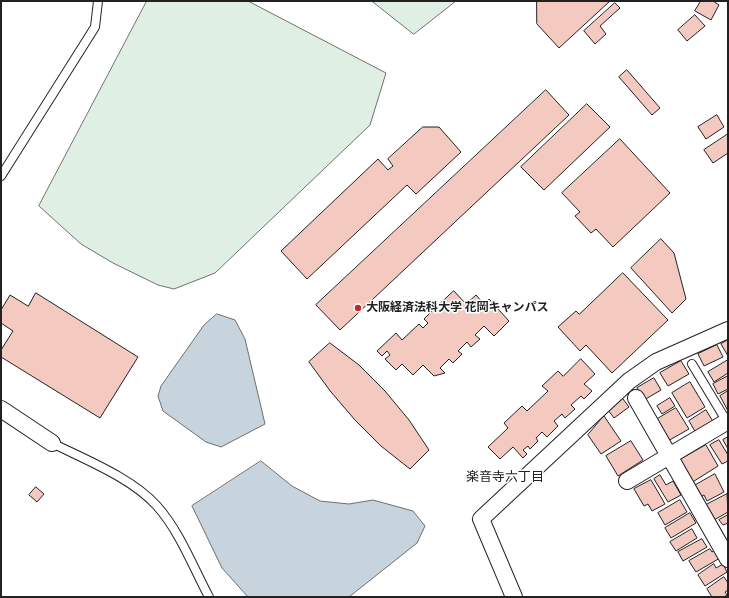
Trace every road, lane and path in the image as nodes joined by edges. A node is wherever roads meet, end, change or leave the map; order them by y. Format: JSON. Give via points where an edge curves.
{"nodes":[{"id":1,"x":98,"y":1,"type":"edge"},
{"id":2,"x":1,"y":176,"type":"edge"},
{"id":3,"x":728,"y":330,"type":"edge"},
{"id":4,"x":692,"y":364,"type":"dead end"},
{"id":5,"x":636,"y":398,"type":"dead end"},
{"id":6,"x":1,"y":409,"type":"edge"},
{"id":7,"x":727,"y":422,"type":"edge"},
{"id":8,"x":52,"y":443,"type":"joint"},
{"id":9,"x":669,"y":456,"type":"junction"},
{"id":10,"x":627,"y":481,"type":"dead end"},
{"id":11,"x":728,"y":559,"type":"edge"},
{"id":12,"x":209,"y":597,"type":"edge"},
{"id":13,"x":514,"y":597,"type":"edge"}],
"edges":[{"from":1,"to":2,"type":"lane","via":[[95,27]]},
{"from":3,"to":13,"type":"street","via":[[656,362],[629,381],[481,519]]},
{"from":4,"to":7,"type":"lane"},
{"from":5,"to":9,"type":"street"},
{"from":6,"to":8,"type":"street"},
{"from":7,"to":9,"type":"street"},
{"from":8,"to":12,"type":"lane","via":[[130,484],[157,506],[176,533]]},
{"from":9,"to":10,"type":"street"},
{"from":9,"to":11,"type":"street"}]}
